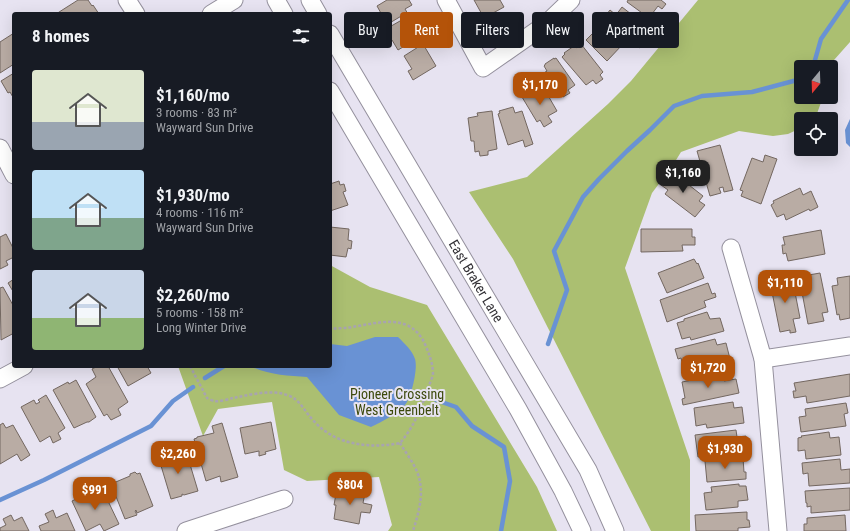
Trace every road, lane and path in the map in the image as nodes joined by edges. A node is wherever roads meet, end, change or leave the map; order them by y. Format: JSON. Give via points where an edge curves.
{"nodes":[{"id":1,"x":127,"y":0,"type":"edge"},
{"id":2,"x":234,"y":0,"type":"edge"},
{"id":3,"x":276,"y":0,"type":"edge"},
{"id":4,"x":310,"y":0,"type":"edge"},
{"id":5,"x":446,"y":0,"type":"edge"},
{"id":6,"x":571,"y":0,"type":"edge"},
{"id":7,"x":135,"y":12,"type":"edge"},
{"id":8,"x":214,"y":12,"type":"edge"},
{"id":9,"x":283,"y":12,"type":"edge"},
{"id":10,"x":317,"y":12,"type":"edge"},
{"id":11,"x":332,"y":37,"type":"edge"},
{"id":12,"x":332,"y":94,"type":"edge"},
{"id":13,"x":0,"y":148,"type":"edge"},
{"id":14,"x":12,"y":172,"type":"edge"},
{"id":15,"x":731,"y":248,"type":"dead end"},
{"id":16,"x":332,"y":328,"type":"edge"},
{"id":17,"x":850,"y":346,"type":"edge"},
{"id":18,"x":763,"y":359,"type":"junction"},
{"id":19,"x":20,"y":368,"type":"edge"},
{"id":20,"x":191,"y":368,"type":"edge"},
{"id":21,"x":0,"y":379,"type":"edge"},
{"id":22,"x":400,"y":443,"type":"junction"},
{"id":23,"x":284,"y":499,"type":"dead end"},
{"id":24,"x":186,"y":531,"type":"edge"},
{"id":25,"x":413,"y":531,"type":"edge"},
{"id":26,"x":582,"y":531,"type":"edge"},
{"id":27,"x":615,"y":531,"type":"edge"},
{"id":28,"x":778,"y":531,"type":"edge"}],
"edges":[{"from":1,"to":7,"type":"street"},
{"from":2,"to":8,"type":"street"},
{"from":3,"to":9,"type":"street"},
{"from":4,"to":10,"type":"street"},
{"from":5,"to":6,"type":"street","via":[[483,68],[546,24]]},
{"from":11,"to":27,"type":"street","name":"East Braker Lane","via":[[588,470]]},
{"from":12,"to":26,"type":"street","name":"East Braker Lane","via":[[518,409]]},
{"from":13,"to":14,"type":"street"},
{"from":15,"to":18,"type":"street"},
{"from":16,"to":22,"type":"path","via":[[383,321],[400,322],[412,328],[422,339],[429,352],[433,375],[418,418]]},
{"from":17,"to":18,"type":"street"},
{"from":18,"to":28,"type":"street"},
{"from":19,"to":21,"type":"street"},
{"from":20,"to":22,"type":"path","via":[[207,398],[216,402],[255,394],[289,395],[301,404],[312,420],[326,433],[338,439],[369,445]]},
{"from":22,"to":25,"type":"path","via":[[420,481],[420,508]]},
{"from":23,"to":24,"type":"street"}]}
